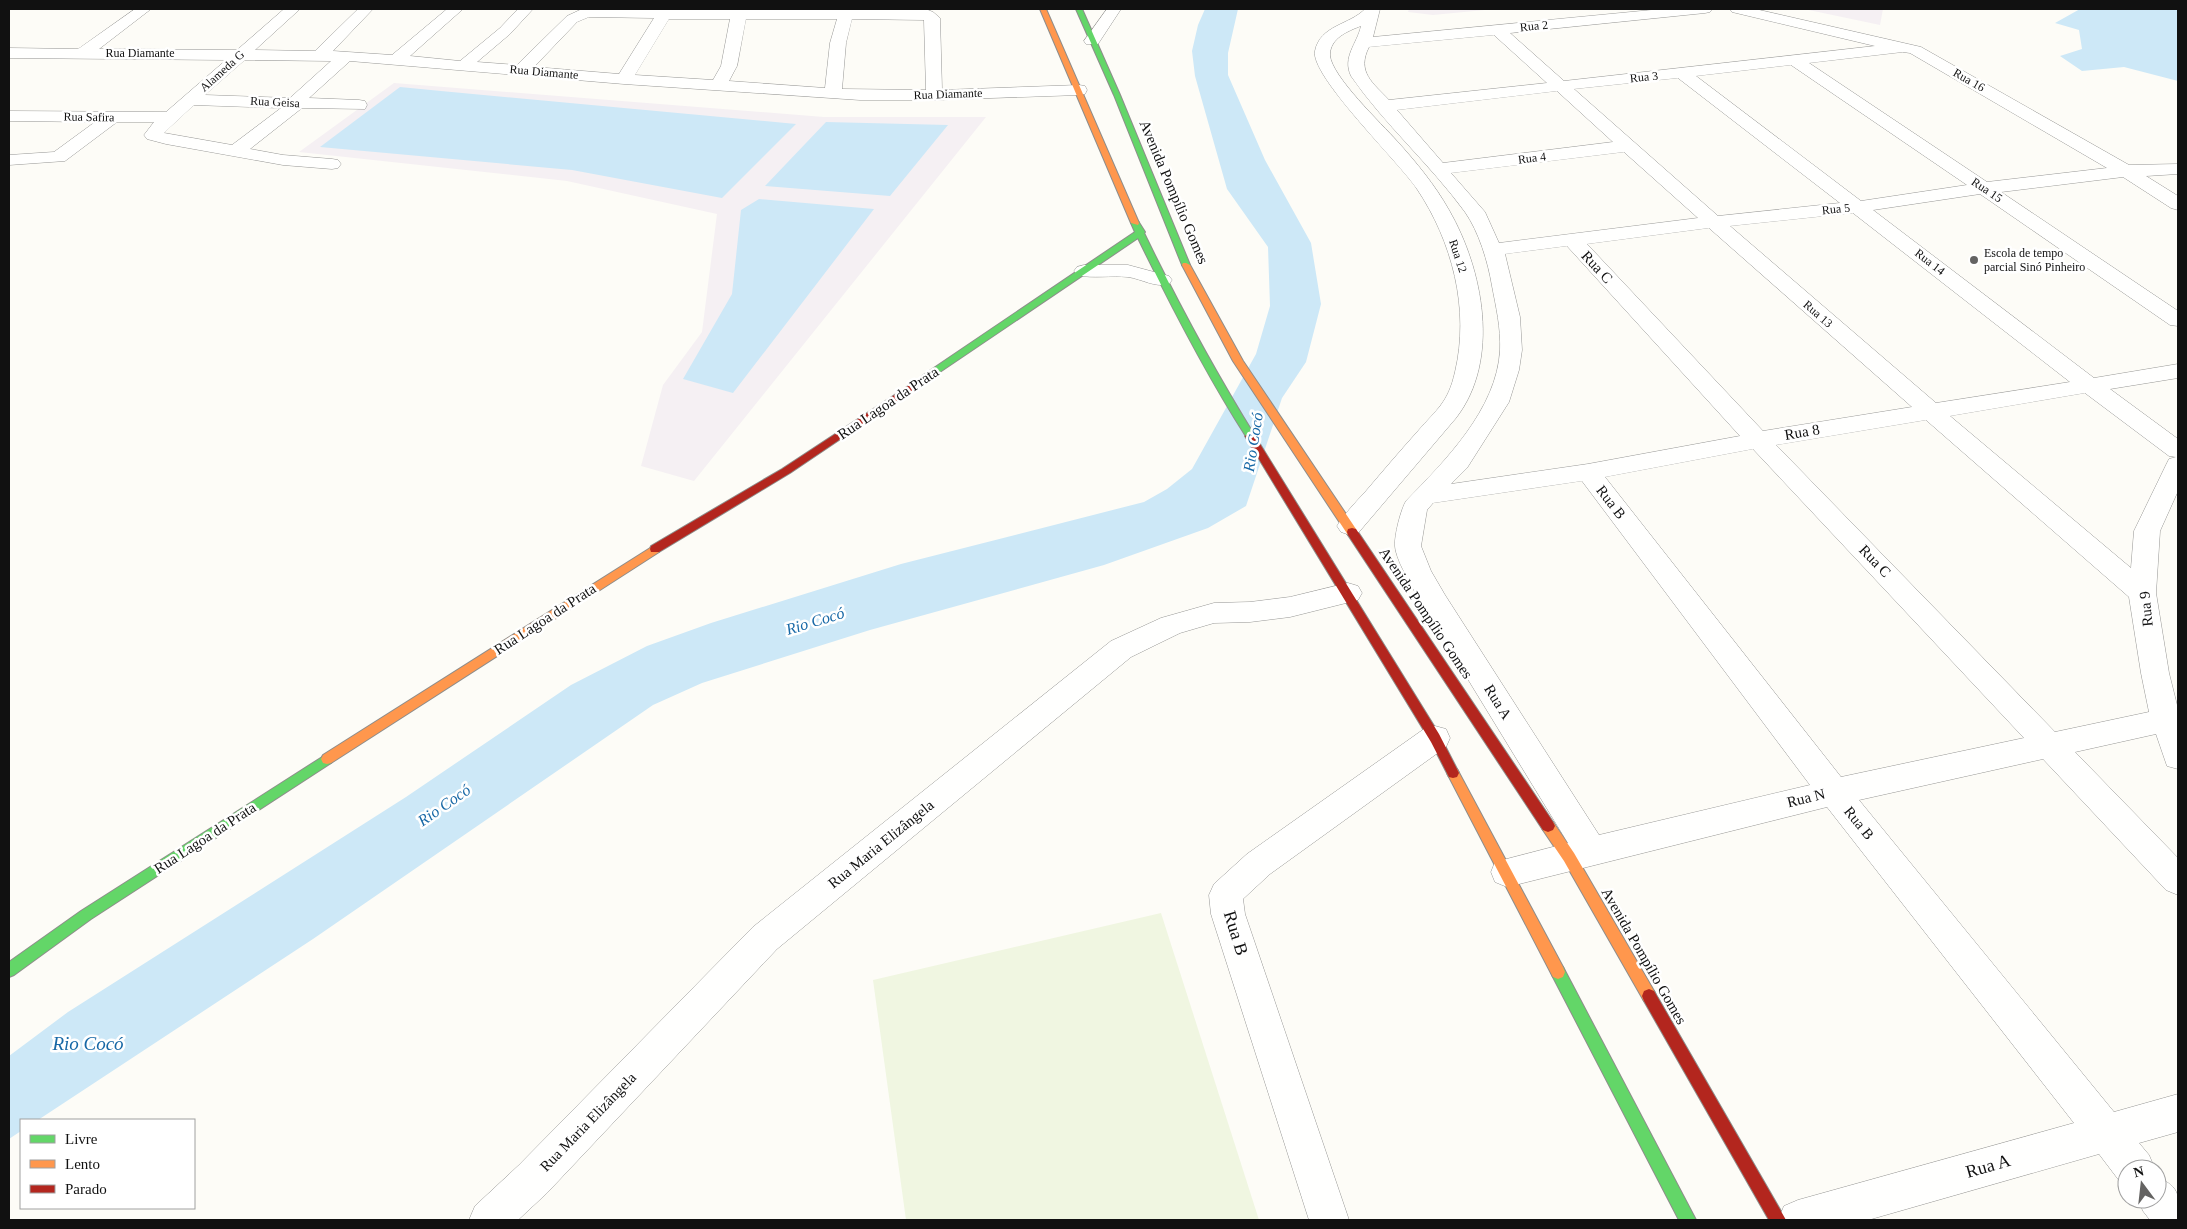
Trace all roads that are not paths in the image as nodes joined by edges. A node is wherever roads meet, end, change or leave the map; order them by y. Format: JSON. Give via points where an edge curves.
{"nodes":[{"id":1,"x":144,"y":9,"type":"edge"},
{"id":2,"x":293,"y":9,"type":"edge"},
{"id":3,"x":366,"y":9,"type":"edge"},
{"id":4,"x":456,"y":9,"type":"edge"},
{"id":5,"x":526,"y":9,"type":"edge"},
{"id":6,"x":1043,"y":9,"type":"edge"},
{"id":7,"x":1079,"y":9,"type":"edge"},
{"id":8,"x":1114,"y":9,"type":"edge"},
{"id":9,"x":1705,"y":9,"type":"edge"},
{"id":10,"x":1738,"y":9,"type":"edge"},
{"id":11,"x":1372,"y":10,"type":"edge"},
{"id":12,"x":620,"y":11,"type":"edge"},
{"id":13,"x":719,"y":11,"type":"edge"},
{"id":14,"x":809,"y":11,"type":"edge"},
{"id":15,"x":907,"y":11,"type":"edge"},
{"id":16,"x":664,"y":14,"type":"junction"},
{"id":17,"x":740,"y":14,"type":"junction"},
{"id":18,"x":845,"y":15,"type":"junction"},
{"id":19,"x":1498,"y":30,"type":"junction"},
{"id":20,"x":1092,"y":40,"type":"junction"},
{"id":21,"x":1363,"y":43,"type":"junction"},
{"id":22,"x":1904,"y":47,"type":"junction"},
{"id":23,"x":9,"y":53,"type":"edge"},
{"id":24,"x":83,"y":53,"type":"junction"},
{"id":25,"x":241,"y":54,"type":"junction"},
{"id":26,"x":320,"y":54,"type":"junction"},
{"id":27,"x":346,"y":56,"type":"junction"},
{"id":28,"x":396,"y":60,"type":"junction"},
{"id":29,"x":1795,"y":60,"type":"junction"},
{"id":30,"x":463,"y":66,"type":"junction"},
{"id":31,"x":521,"y":71,"type":"junction"},
{"id":32,"x":1682,"y":72,"type":"junction"},
{"id":33,"x":624,"y":79,"type":"junction"},
{"id":34,"x":719,"y":85,"type":"junction"},
{"id":35,"x":1559,"y":86,"type":"junction"},
{"id":36,"x":1079,"y":90,"type":"junction"},
{"id":37,"x":833,"y":94,"type":"junction"},
{"id":38,"x":934,"y":95,"type":"junction"},
{"id":39,"x":190,"y":100,"type":"junction"},
{"id":40,"x":296,"y":103,"type":"junction"},
{"id":41,"x":359,"y":106,"type":"dead end"},
{"id":42,"x":1384,"y":106,"type":"junction"},
{"id":43,"x":9,"y":116,"type":"edge"},
{"id":44,"x":27,"y":116,"type":"junction"},
{"id":45,"x":112,"y":117,"type":"junction"},
{"id":46,"x":170,"y":117,"type":"junction"},
{"id":47,"x":9,"y":130,"type":"edge"},
{"id":48,"x":1626,"y":146,"type":"junction"},
{"id":49,"x":237,"y":150,"type":"junction"},
{"id":50,"x":9,"y":160,"type":"edge"},
{"id":51,"x":332,"y":164,"type":"dead end"},
{"id":52,"x":1439,"y":169,"type":"junction"},
{"id":53,"x":2178,"y":169,"type":"edge"},
{"id":54,"x":2126,"y":171,"type":"junction"},
{"id":55,"x":1984,"y":188,"type":"junction"},
{"id":56,"x":2178,"y":204,"type":"edge"},
{"id":57,"x":1858,"y":207,"type":"junction"},
{"id":58,"x":1713,"y":222,"type":"junction"},
{"id":59,"x":1141,"y":232,"type":"junction"},
{"id":60,"x":1573,"y":241,"type":"junction"},
{"id":61,"x":1493,"y":250,"type":"junction"},
{"id":62,"x":1084,"y":271,"type":"junction"},
{"id":63,"x":1162,"y":280,"type":"junction"},
{"id":64,"x":2178,"y":320,"type":"edge"},
{"id":65,"x":2178,"y":371,"type":"edge"},
{"id":66,"x":2089,"y":385,"type":"junction"},
{"id":67,"x":1929,"y":411,"type":"junction"},
{"id":68,"x":1758,"y":440,"type":"junction"},
{"id":69,"x":2177,"y":465,"type":"edge"},
{"id":70,"x":1588,"y":472,"type":"junction"},
{"id":71,"x":1426,"y":496,"type":"junction"},
{"id":72,"x":1344,"y":518,"type":"junction"},
{"id":73,"x":1348,"y":593,"type":"junction"},
{"id":74,"x":2142,"y":593,"type":"junction"},
{"id":75,"x":2166,"y":720,"type":"junction"},
{"id":76,"x":1435,"y":738,"type":"junction"},
{"id":77,"x":2052,"y":745,"type":"junction"},
{"id":78,"x":2178,"y":757,"type":"edge"},
{"id":79,"x":1834,"y":792,"type":"junction"},
{"id":80,"x":1580,"y":854,"type":"junction"},
{"id":81,"x":1507,"y":872,"type":"junction"},
{"id":82,"x":2178,"y":880,"type":"edge"},
{"id":83,"x":9,"y":970,"type":"edge"},
{"id":84,"x":2178,"y":1113,"type":"edge"},
{"id":85,"x":2107,"y":1132,"type":"junction"},
{"id":86,"x":2127,"y":1159,"type":"edge"},
{"id":87,"x":2166,"y":1209,"type":"edge"},
{"id":88,"x":489,"y":1220,"type":"edge"},
{"id":89,"x":1329,"y":1220,"type":"edge"},
{"id":90,"x":1688,"y":1220,"type":"edge"},
{"id":91,"x":1778,"y":1220,"type":"edge"},
{"id":92,"x":1798,"y":1220,"type":"edge"},
{"id":93,"x":2175,"y":1220,"type":"edge"}],
"edges":[{"from":1,"to":24,"type":"street"},
{"from":2,"to":25,"type":"street","name":"Alameda G"},
{"from":3,"to":26,"type":"street"},
{"from":4,"to":28,"type":"street"},
{"from":5,"to":30,"type":"street"},
{"from":6,"to":36,"type":"main road"},
{"from":7,"to":20,"type":"main road","name":"Avenida Pompílio Gomes"},
{"from":8,"to":20,"type":"street"},
{"from":9,"to":19,"type":"street","name":"Rua 2"},
{"from":10,"to":22,"type":"street","name":"Rua 16"},
{"from":11,"to":21,"type":"street","name":"Rua 12"},
{"from":11,"to":72,"type":"street","name":"Rua 12","via":[[1330,38],[1324,47],[1322,60],[1340,87],[1425,187],[1437,206],[1458,255],[1472,326],[1470,351],[1457,401]]},
{"from":12,"to":16,"type":"street"},
{"from":12,"to":31,"type":"street","via":[[587,12],[575,16]]},
{"from":13,"to":16,"type":"street"},
{"from":13,"to":17,"type":"street"},
{"from":14,"to":17,"type":"street"},
{"from":14,"to":18,"type":"street"},
{"from":15,"to":18,"type":"street"},
{"from":15,"to":38,"type":"street","via":[[932,18]]},
{"from":16,"to":33,"type":"street"},
{"from":17,"to":34,"type":"street","via":[[729,66]]},
{"from":18,"to":37,"type":"street","via":[[838,43]]},
{"from":19,"to":21,"type":"street","name":"Rua 2"},
{"from":19,"to":35,"type":"street","name":"Rua 13"},
{"from":20,"to":72,"type":"main road","name":"Avenida Pompílio Gomes","via":[[1184,261],[1238,361]]},
{"from":21,"to":42,"type":"street","name":"Rua 12","via":[[1355,56],[1355,68]]},
{"from":22,"to":29,"type":"street","name":"Rua 3"},
{"from":22,"to":54,"type":"street","name":"Rua 16","via":[[1936,61]]},
{"from":23,"to":24,"type":"street","name":"Rua Diamante"},
{"from":24,"to":25,"type":"street","name":"Rua Diamante"},
{"from":25,"to":26,"type":"street","name":"Rua Diamante"},
{"from":25,"to":39,"type":"street","name":"Alameda G"},
{"from":26,"to":27,"type":"street","name":"Rua Diamante"},
{"from":27,"to":28,"type":"street","name":"Rua Diamante"},
{"from":27,"to":40,"type":"street"},
{"from":28,"to":30,"type":"street","name":"Rua Diamante"},
{"from":29,"to":32,"type":"street","name":"Rua 3"},
{"from":29,"to":55,"type":"street","name":"Rua 15"},
{"from":30,"to":31,"type":"street","name":"Rua Diamante"},
{"from":31,"to":33,"type":"street","name":"Rua Diamante"},
{"from":32,"to":35,"type":"street","name":"Rua 3"},
{"from":32,"to":57,"type":"street","name":"Rua 14"},
{"from":33,"to":34,"type":"street","name":"Rua Diamante"},
{"from":34,"to":37,"type":"street","name":"Rua Diamante"},
{"from":35,"to":42,"type":"street","name":"Rua 3"},
{"from":35,"to":48,"type":"street","name":"Rua 13"},
{"from":36,"to":38,"type":"street","name":"Rua Diamante"},
{"from":36,"to":59,"type":"main road","via":[[1119,188]]},
{"from":37,"to":38,"type":"street","name":"Rua Diamante"},
{"from":39,"to":40,"type":"street","name":"Rua Geisa"},
{"from":39,"to":46,"type":"street","name":"Alameda G"},
{"from":40,"to":41,"type":"street","name":"Rua Geisa"},
{"from":40,"to":49,"type":"street"},
{"from":42,"to":52,"type":"street","name":"Rua 12"},
{"from":43,"to":44,"type":"street","name":"Rua Safira"},
{"from":44,"to":45,"type":"street","name":"Rua Safira"},
{"from":44,"to":47,"type":"street"},
{"from":45,"to":46,"type":"street","name":"Rua Safira"},
{"from":45,"to":50,"type":"street","via":[[59,158]]},
{"from":46,"to":49,"type":"street","name":"Alameda G","via":[[153,135]]},
{"from":48,"to":52,"type":"street","name":"Rua 4"},
{"from":48,"to":58,"type":"street","name":"Rua 13"},
{"from":49,"to":51,"type":"street","via":[[283,160]]},
{"from":52,"to":61,"type":"street","name":"Rua 12","via":[[1475,212]]},
{"from":53,"to":54,"type":"street","name":"Rua 5"},
{"from":54,"to":55,"type":"street","name":"Rua 5"},
{"from":54,"to":56,"type":"street","name":"Rua 16"},
{"from":55,"to":57,"type":"street","name":"Rua 5"},
{"from":55,"to":64,"type":"street","name":"Rua 15"},
{"from":57,"to":58,"type":"street","name":"Rua 5"},
{"from":57,"to":66,"type":"street","name":"Rua 14"},
{"from":58,"to":60,"type":"street","name":"Rua 5"},
{"from":58,"to":67,"type":"street","name":"Rua 13"},
{"from":59,"to":62,"type":"main road","name":"Rua Lagoa da Prata"},
{"from":59,"to":63,"type":"main road"},
{"from":60,"to":61,"type":"street","name":"Rua 5"},
{"from":60,"to":68,"type":"street","name":"Rua C"},
{"from":61,"to":71,"type":"street","name":"Rua 12","via":[[1509,316],[1511,350],[1508,370],[1502,392],[1488,418],[1458,462]]},
{"from":62,"to":63,"type":"street","via":[[1128,271]]},
{"from":62,"to":83,"type":"main road","name":"Rua Lagoa da Prata","via":[[786,471],[620,570],[86,915]]},
{"from":63,"to":73,"type":"main road","via":[[1210,372]]},
{"from":65,"to":66,"type":"street","name":"Rua 8"},
{"from":66,"to":67,"type":"street","name":"Rua 8"},
{"from":66,"to":69,"type":"street","name":"Rua 14"},
{"from":67,"to":68,"type":"street","name":"Rua 8"},
{"from":67,"to":74,"type":"street","name":"Rua 13"},
{"from":68,"to":70,"type":"street","name":"Rua 8"},
{"from":68,"to":77,"type":"street","name":"Rua C"},
{"from":69,"to":74,"type":"street","name":"Rua 9","via":[[2147,531]]},
{"from":70,"to":71,"type":"street","name":"Rua 8"},
{"from":70,"to":79,"type":"street","name":"Rua B"},
{"from":71,"to":80,"type":"street","name":"Rua A","via":[[1415,507],[1408,546],[1418,571]]},
{"from":72,"to":80,"type":"main road","name":"Avenida Pompílio Gomes"},
{"from":73,"to":76,"type":"main road"},
{"from":73,"to":88,"type":"street","name":"Rua Maria Elizângela","via":[[1290,607],[1214,613],[1171,625],[1121,649],[765,938],[540,1172]]},
{"from":74,"to":75,"type":"street","name":"Rua 9"},
{"from":75,"to":77,"type":"street","name":"Rua N"},
{"from":75,"to":78,"type":"street","name":"Rua 9"},
{"from":76,"to":81,"type":"main road"},
{"from":76,"to":89,"type":"street","name":"Rua B","via":[[1258,863],[1239,878],[1226,895],[1228,914]]},
{"from":77,"to":79,"type":"street","name":"Rua N"},
{"from":77,"to":82,"type":"street","name":"Rua C"},
{"from":79,"to":80,"type":"street","name":"Rua N"},
{"from":79,"to":85,"type":"street","name":"Rua B"},
{"from":80,"to":81,"type":"street","name":"Rua N"},
{"from":80,"to":91,"type":"main road","name":"Avenida Pompílio Gomes"},
{"from":81,"to":90,"type":"main road"},
{"from":84,"to":85,"type":"street","name":"Rua A"},
{"from":85,"to":86,"type":"street","name":"Rua B"},
{"from":85,"to":92,"type":"street","name":"Rua A"},
{"from":87,"to":93,"type":"street"}]}
